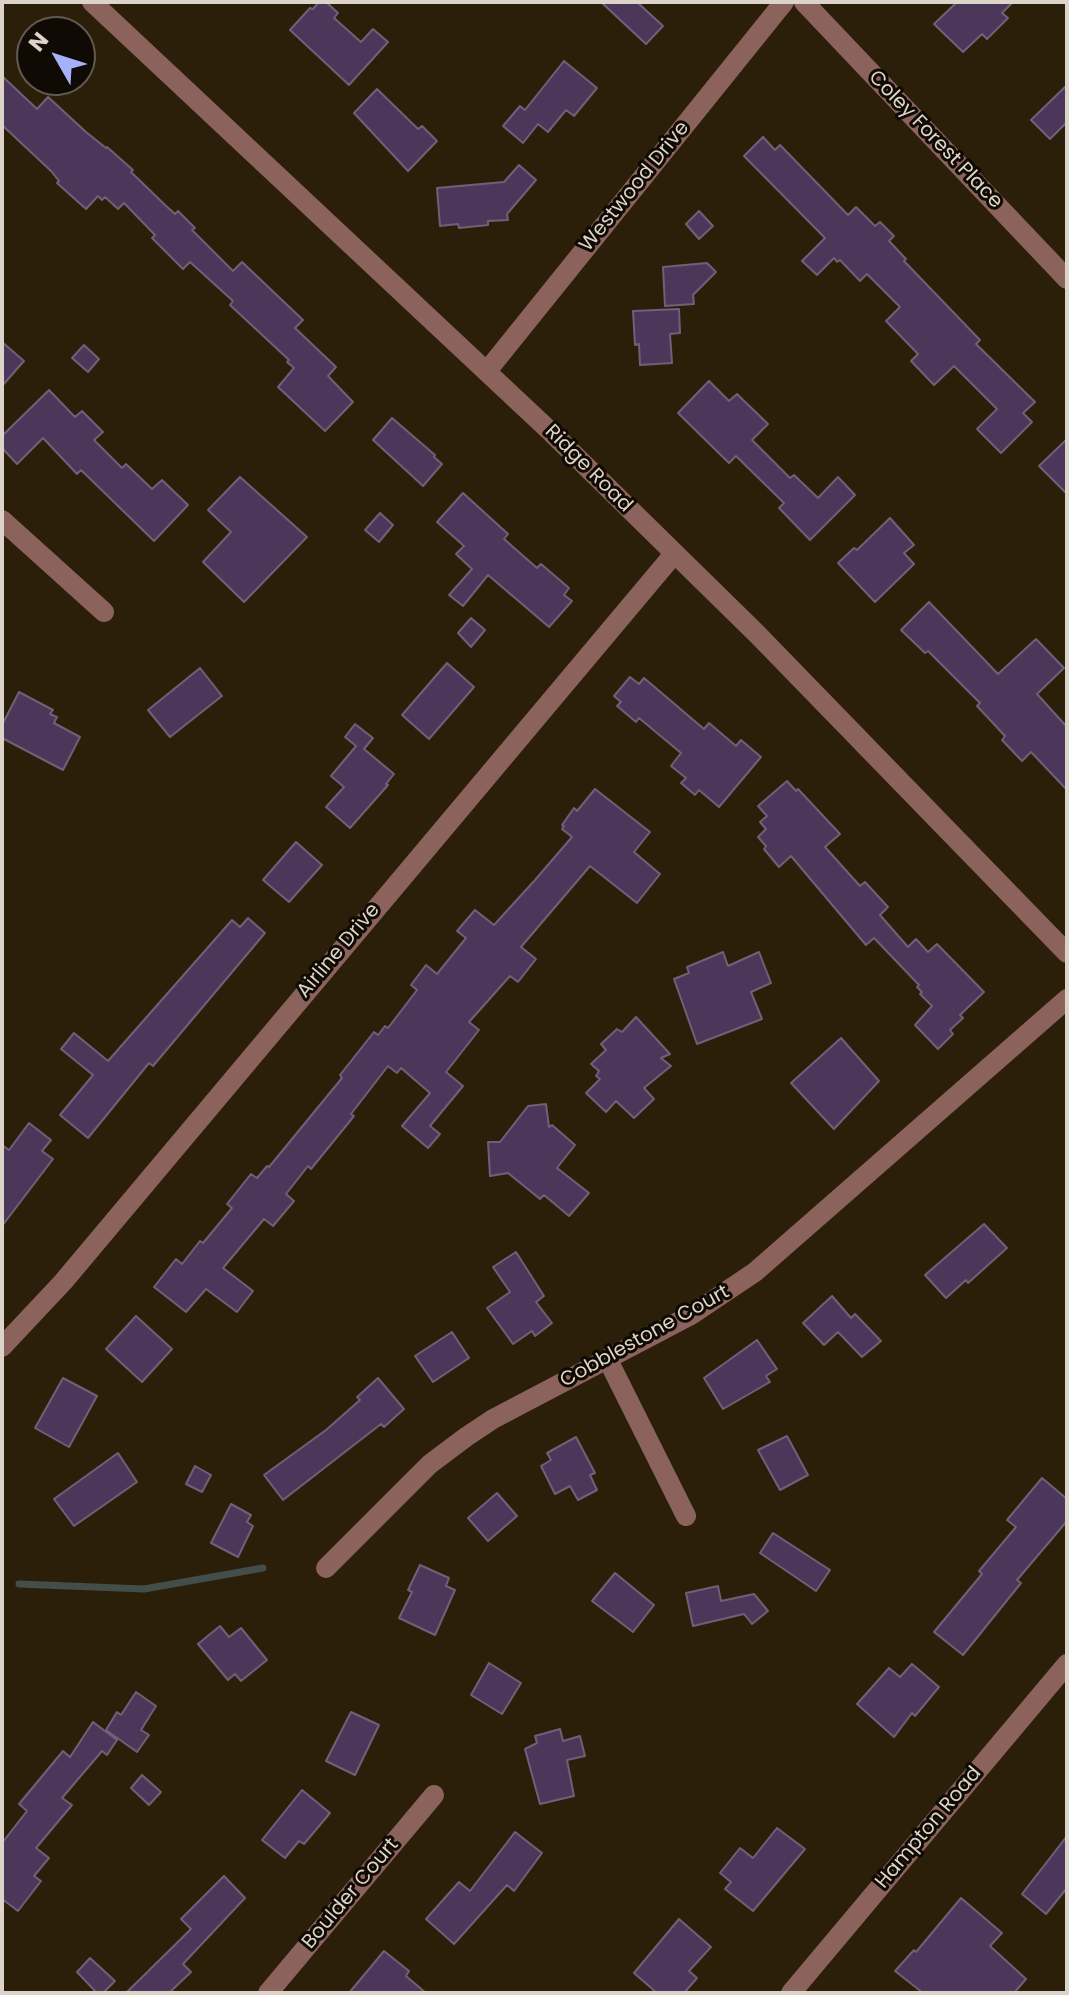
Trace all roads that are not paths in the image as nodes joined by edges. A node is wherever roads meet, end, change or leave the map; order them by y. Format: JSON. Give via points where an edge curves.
{"nodes":[{"id":1,"x":92,"y":2,"type":"edge"},
{"id":2,"x":784,"y":2,"type":"edge"},
{"id":3,"x":804,"y":2,"type":"edge"},
{"id":4,"x":1067,"y":279,"type":"edge"},
{"id":5,"x":487,"y":371,"type":"junction"},
{"id":6,"x":2,"y":520,"type":"edge"},
{"id":7,"x":674,"y":554,"type":"junction"},
{"id":8,"x":104,"y":612,"type":"dead end"},
{"id":9,"x":1067,"y":953,"type":"edge"},
{"id":10,"x":1067,"y":999,"type":"edge"},
{"id":11,"x":2,"y":1347,"type":"edge"},
{"id":12,"x":608,"y":1360,"type":"junction"},
{"id":13,"x":686,"y":1516,"type":"dead end"},
{"id":14,"x":326,"y":1568,"type":"dead end"},
{"id":15,"x":1067,"y":1664,"type":"edge"},
{"id":16,"x":434,"y":1795,"type":"dead end"},
{"id":17,"x":268,"y":1993,"type":"edge"},
{"id":18,"x":791,"y":1993,"type":"edge"}],
"edges":[{"from":1,"to":5,"type":"street","name":"Ridge Road"},
{"from":2,"to":5,"type":"street","name":"Westwood Drive"},
{"from":3,"to":4,"type":"street","name":"Coley Forest Place"},
{"from":5,"to":7,"type":"street","name":"Ridge Road"},
{"from":6,"to":8,"type":"street"},
{"from":7,"to":9,"type":"street","name":"Ridge Road"},
{"from":7,"to":11,"type":"street","name":"Airline Drive","via":[[63,1282]]},
{"from":10,"to":12,"type":"street","name":"Cobblestone Court","via":[[755,1272],[691,1315]]},
{"from":12,"to":13,"type":"street"},
{"from":12,"to":14,"type":"street","name":"Cobblestone Court","via":[[466,1437],[430,1464]]},
{"from":15,"to":18,"type":"street","name":"Hampton Road"},
{"from":16,"to":17,"type":"street","name":"Boulder Court"}]}
